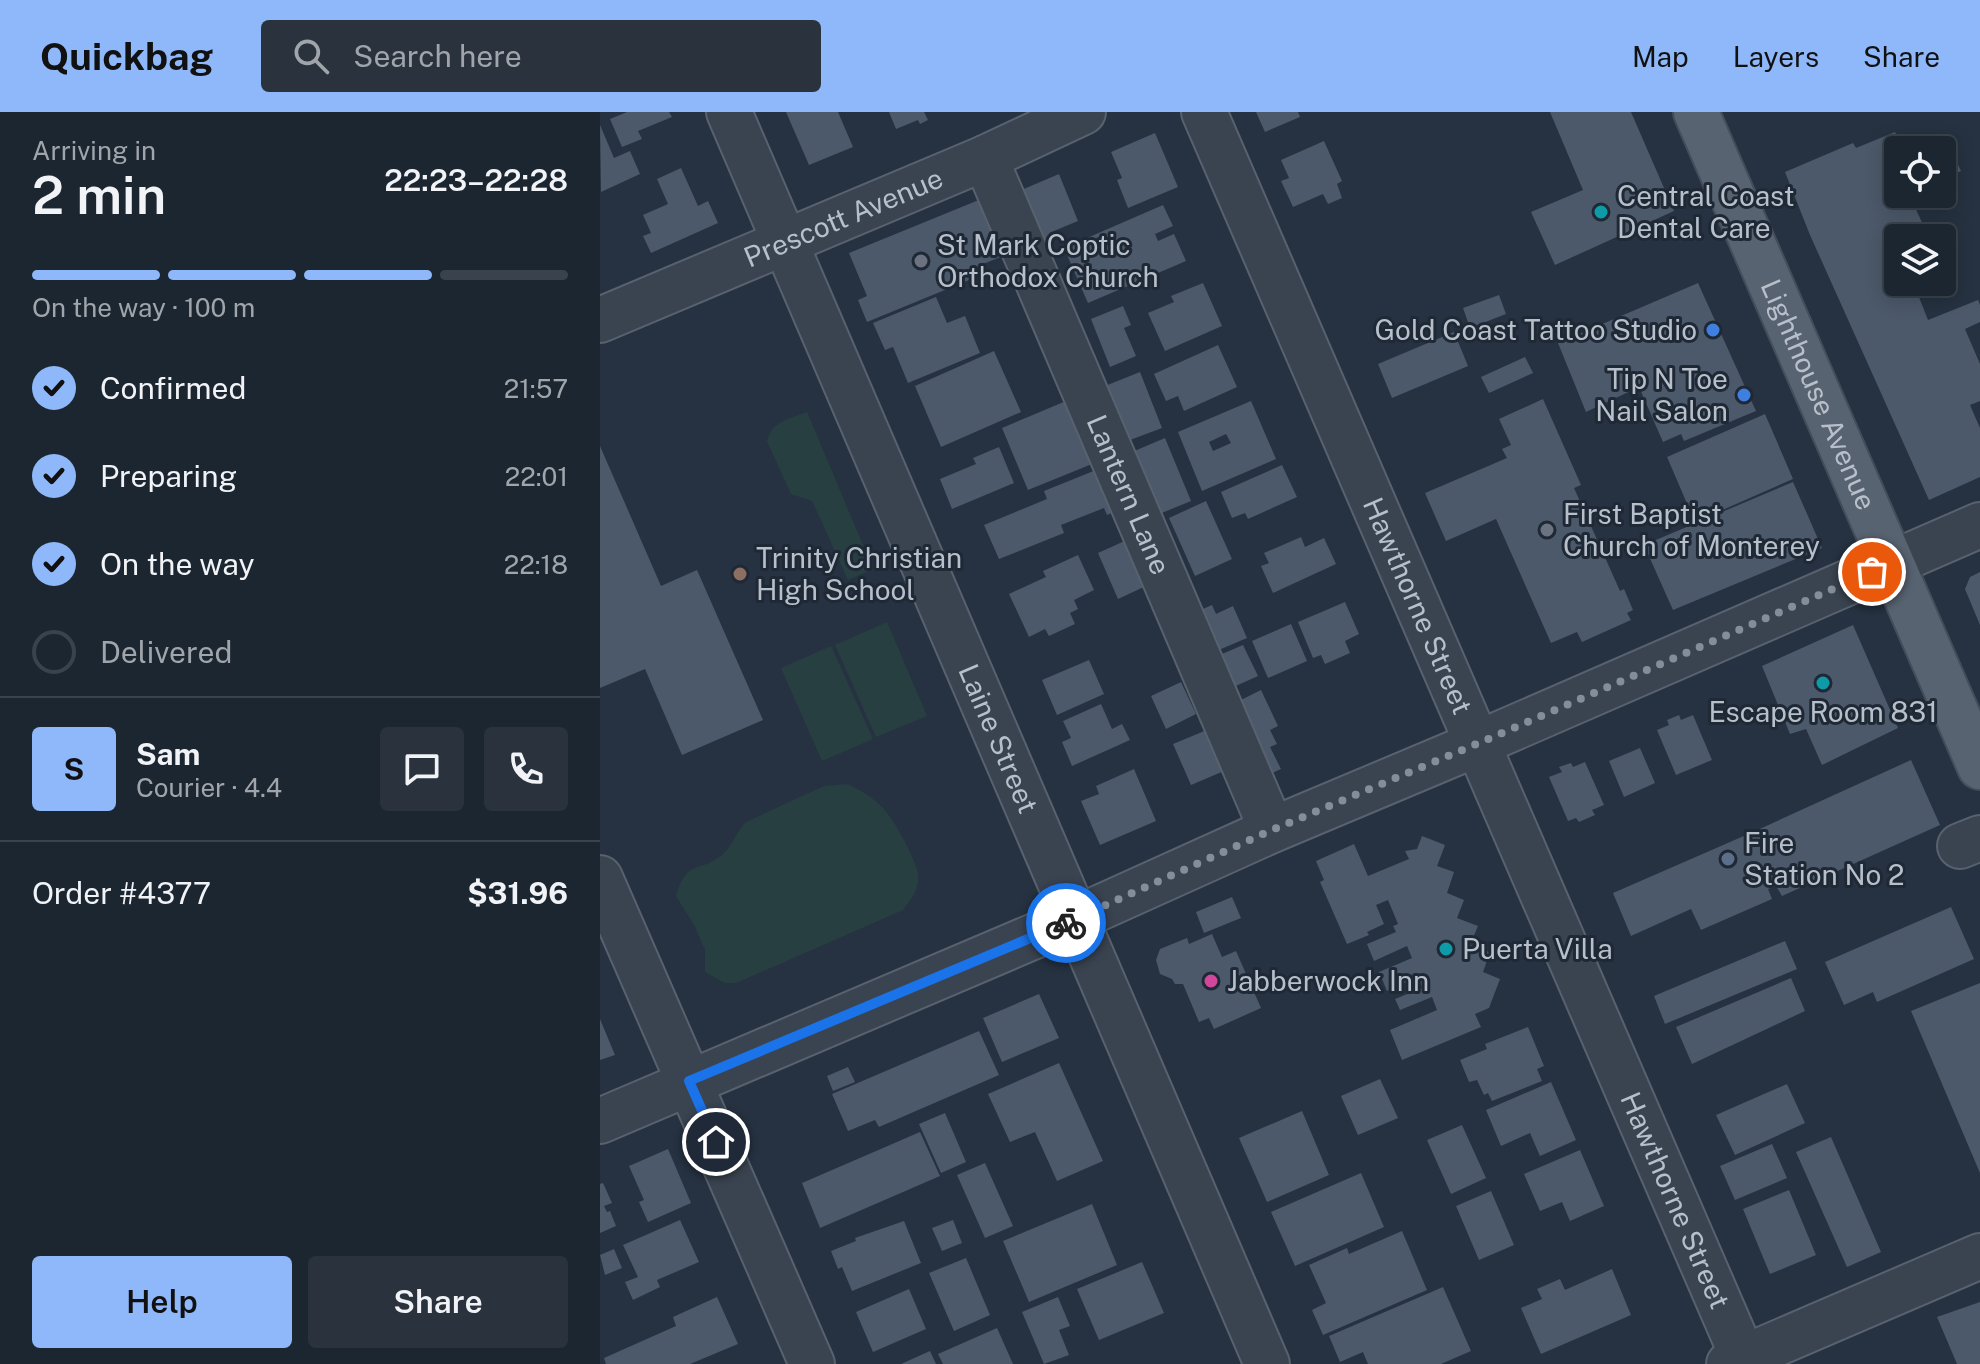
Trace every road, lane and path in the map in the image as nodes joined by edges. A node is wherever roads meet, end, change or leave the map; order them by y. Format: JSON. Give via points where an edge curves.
{"nodes":[{"id":1,"x":729,"y":112,"type":"edge"},
{"id":2,"x":1083,"y":112,"type":"edge"},
{"id":3,"x":1204,"y":112,"type":"edge"},
{"id":4,"x":1696,"y":112,"type":"edge"},
{"id":5,"x":985,"y":158,"type":"junction"},
{"id":6,"x":784,"y":241,"type":"junction"},
{"id":7,"x":600,"y":320,"type":"edge"},
{"id":8,"x":1980,"y":525,"type":"edge"},
{"id":9,"x":1893,"y":563,"type":"junction"},
{"id":10,"x":1479,"y":743,"type":"junction"},
{"id":11,"x":1980,"y":767,"type":"edge"},
{"id":12,"x":1272,"y":830,"type":"junction"},
{"id":13,"x":600,"y":878,"type":"edge"},
{"id":14,"x":1077,"y":918,"type":"junction"},
{"id":15,"x":689,"y":1081,"type":"junction"},
{"id":16,"x":600,"y":1121,"type":"edge"},
{"id":17,"x":1980,"y":1256,"type":"edge"},
{"id":18,"x":1739,"y":1362,"type":"edge"},
{"id":19,"x":812,"y":1364,"type":"edge"},
{"id":20,"x":1267,"y":1364,"type":"edge"}],
"edges":[{"from":1,"to":6,"type":"street","name":"Laine Street"},
{"from":2,"to":5,"type":"street","name":"Prescott Avenue"},
{"from":3,"to":10,"type":"street","name":"Hawthorne Street"},
{"from":4,"to":9,"type":"main road","name":"Lighthouse Avenue"},
{"from":5,"to":6,"type":"street","name":"Prescott Avenue"},
{"from":5,"to":12,"type":"street","name":"Lantern Lane"},
{"from":6,"to":7,"type":"street","name":"Prescott Avenue"},
{"from":6,"to":14,"type":"street","name":"Laine Street"},
{"from":8,"to":9,"type":"street"},
{"from":9,"to":10,"type":"street"},
{"from":9,"to":11,"type":"main road","name":"Lighthouse Avenue"},
{"from":10,"to":12,"type":"street"},
{"from":10,"to":18,"type":"street","name":"Hawthorne Street"},
{"from":12,"to":14,"type":"street"},
{"from":13,"to":15,"type":"street"},
{"from":14,"to":15,"type":"street"},
{"from":14,"to":20,"type":"street","name":"Laine Street"},
{"from":15,"to":16,"type":"street"},
{"from":15,"to":19,"type":"street"},
{"from":17,"to":18,"type":"street","via":[[1915,1302]]}]}
